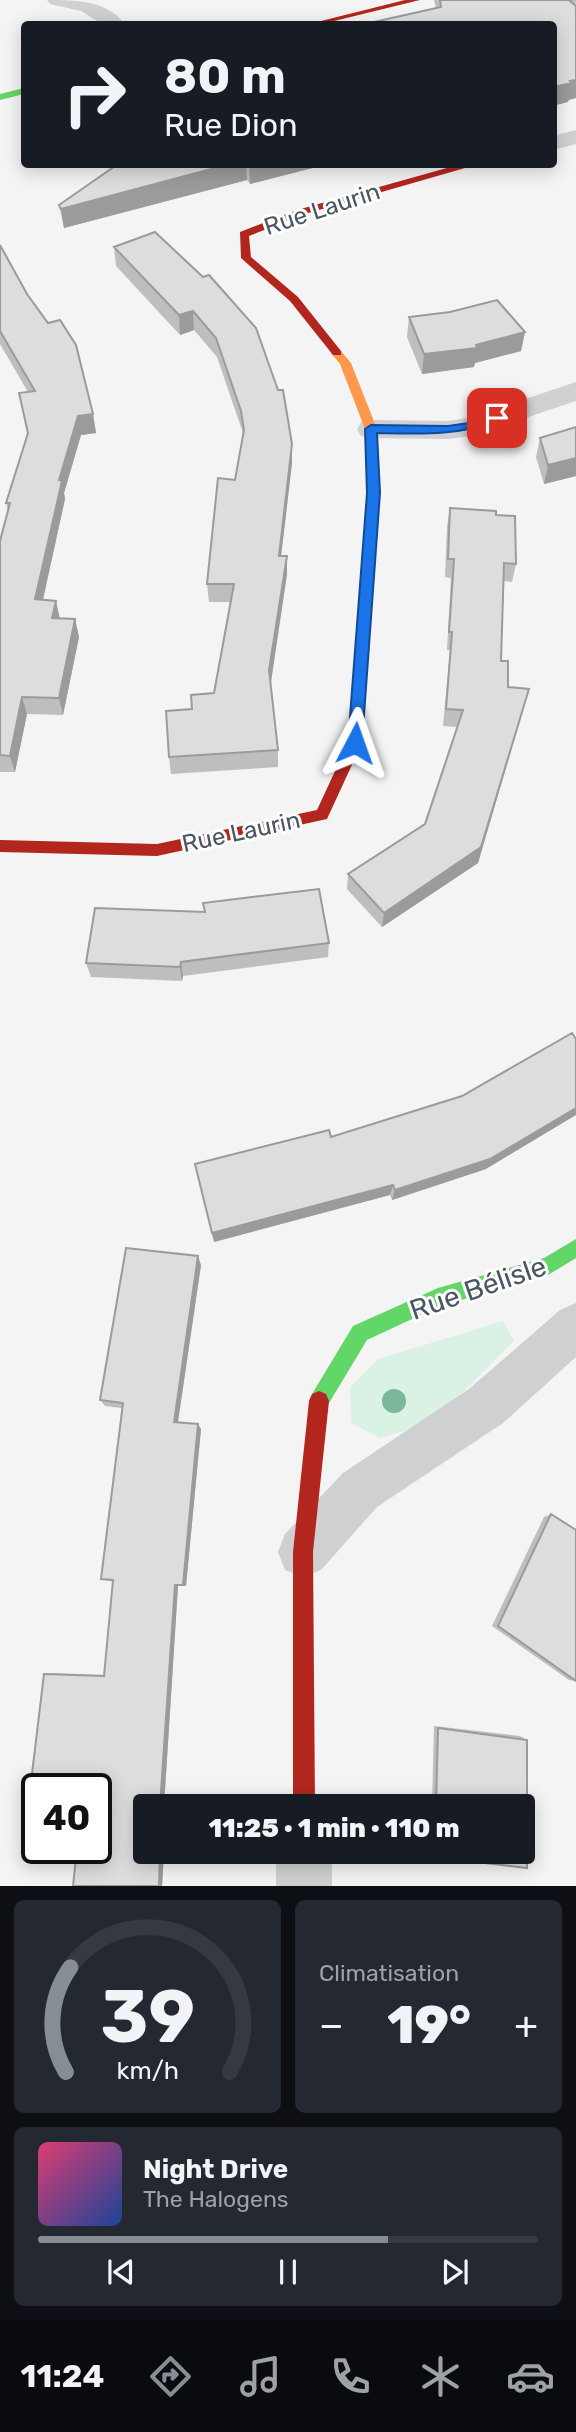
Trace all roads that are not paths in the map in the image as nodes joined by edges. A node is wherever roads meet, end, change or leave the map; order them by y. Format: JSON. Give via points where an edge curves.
{"nodes":[{"id":1,"x":57,"y":0,"type":"edge"},
{"id":2,"x":416,"y":0,"type":"edge"},
{"id":3,"x":111,"y":21,"type":"edge"},
{"id":4,"x":326,"y":21,"type":"edge"},
{"id":5,"x":21,"y":92,"type":"edge"},
{"id":6,"x":0,"y":97,"type":"edge"},
{"id":7,"x":576,"y":137,"type":"edge"},
{"id":8,"x":557,"y":142,"type":"edge"},
{"id":9,"x":460,"y":168,"type":"edge"},
{"id":10,"x":576,"y":390,"type":"edge"},
{"id":11,"x":371,"y":429,"type":"junction"},
{"id":12,"x":0,"y":846,"type":"edge"},
{"id":13,"x":576,"y":1248,"type":"edge"},
{"id":14,"x":576,"y":1326,"type":"edge"},
{"id":15,"x":303,"y":1552,"type":"junction"},
{"id":16,"x":304,"y":1794,"type":"edge"},
{"id":17,"x":304,"y":1864,"type":"edge"},
{"id":18,"x":304,"y":1886,"type":"edge"}],
"edges":[{"from":1,"to":3,"type":"street"},
{"from":2,"to":4,"type":"street"},
{"from":5,"to":6,"type":"street"},
{"from":7,"to":8,"type":"street"},
{"from":9,"to":11,"type":"street","name":"Rue Laurin","via":[[301,212],[244,234],[246,258],[294,299],[345,363]]},
{"from":10,"to":11,"type":"street","via":[[471,427]]},
{"from":11,"to":12,"type":"street","name":"Rue Laurin","via":[[374,493],[355,743],[322,815],[157,850]]},
{"from":13,"to":15,"type":"street","name":"Rue Bélisle","via":[[548,1266],[438,1297],[360,1333],[318,1398]]},
{"from":14,"to":15,"type":"street","via":[[486,1406],[360,1490]]},
{"from":15,"to":16,"type":"street","name":"Rue Bélisle"},
{"from":17,"to":18,"type":"street"}]}
